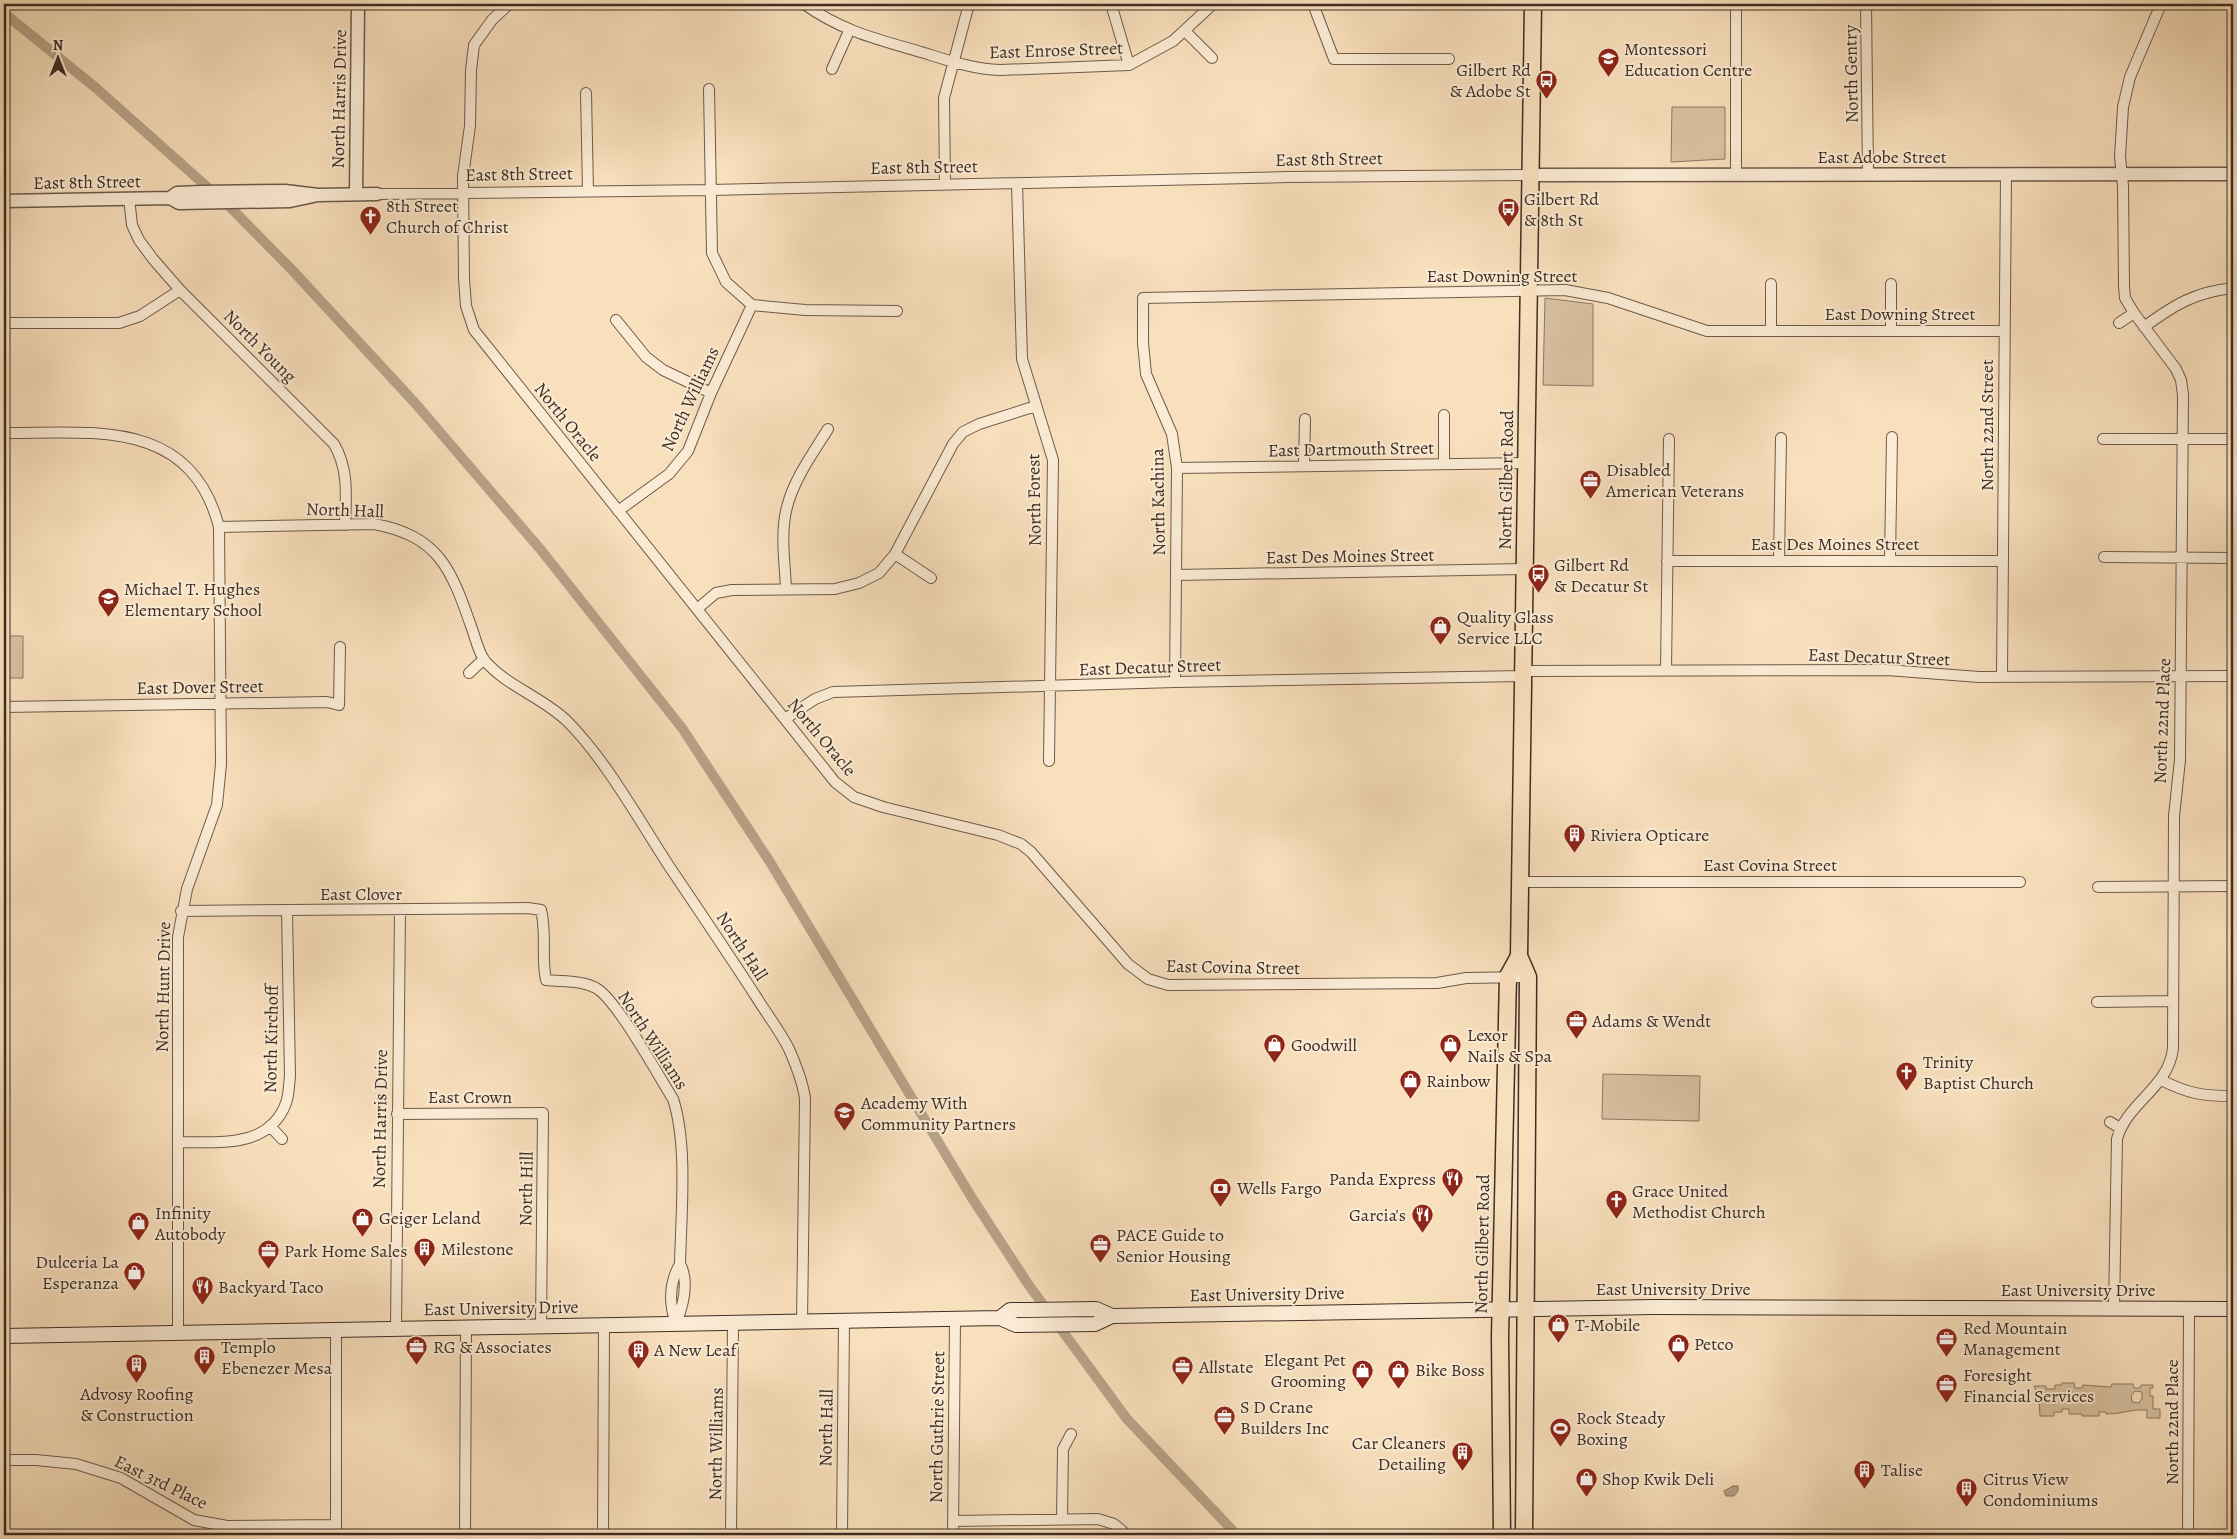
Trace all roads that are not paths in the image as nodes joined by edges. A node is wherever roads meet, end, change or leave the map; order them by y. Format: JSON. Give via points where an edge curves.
{"nodes":[{"id":1,"x":358,"y":4,"type":"edge"},
{"id":2,"x":509,"y":4,"type":"edge"},
{"id":3,"x":804,"y":4,"type":"edge"},
{"id":4,"x":969,"y":4,"type":"edge"},
{"id":5,"x":1111,"y":4,"type":"edge"},
{"id":6,"x":1213,"y":4,"type":"edge"},
{"id":7,"x":1313,"y":4,"type":"edge"},
{"id":8,"x":1533,"y":4,"type":"edge"},
{"id":9,"x":1736,"y":4,"type":"edge"},
{"id":10,"x":1866,"y":4,"type":"edge"},
{"id":11,"x":2161,"y":4,"type":"edge"},
{"id":12,"x":849,"y":31,"type":"junction"},
{"id":13,"x":1185,"y":31,"type":"junction"},
{"id":14,"x":1212,"y":58,"type":"dead end"},
{"id":15,"x":1449,"y":59,"type":"dead end"},
{"id":16,"x":954,"y":62,"type":"junction"},
{"id":17,"x":1129,"y":65,"type":"junction"},
{"id":18,"x":832,"y":69,"type":"dead end"},
{"id":19,"x":709,"y":89,"type":"dead end"},
{"id":20,"x":586,"y":93,"type":"dead end"},
{"id":21,"x":1736,"y":174,"type":"junction"},
{"id":22,"x":1868,"y":174,"type":"junction"},
{"id":23,"x":2006,"y":174,"type":"junction"},
{"id":24,"x":2122,"y":174,"type":"junction"},
{"id":25,"x":2233,"y":174,"type":"edge"},
{"id":26,"x":1530,"y":175,"type":"junction"},
{"id":27,"x":1017,"y":183,"type":"junction"},
{"id":28,"x":945,"y":184,"type":"junction"},
{"id":29,"x":711,"y":190,"type":"junction"},
{"id":30,"x":588,"y":191,"type":"junction"},
{"id":31,"x":464,"y":192,"type":"junction"},
{"id":32,"x":356,"y":194,"type":"junction"},
{"id":33,"x":377,"y":194,"type":"joint"},
{"id":34,"x":236,"y":197,"type":"junction"},
{"id":35,"x":129,"y":198,"type":"junction"},
{"id":36,"x":170,"y":198,"type":"junction"},
{"id":37,"x":4,"y":201,"type":"edge"},
{"id":38,"x":1771,"y":284,"type":"dead end"},
{"id":39,"x":1891,"y":284,"type":"dead end"},
{"id":40,"x":2233,"y":288,"type":"edge"},
{"id":41,"x":1528,"y":289,"type":"junction"},
{"id":42,"x":180,"y":290,"type":"junction"},
{"id":43,"x":1142,"y":298,"type":"joint"},
{"id":44,"x":752,"y":305,"type":"junction"},
{"id":45,"x":897,"y":312,"type":"dead end"},
{"id":46,"x":2134,"y":312,"type":"junction"},
{"id":47,"x":616,"y":320,"type":"dead end"},
{"id":48,"x":4,"y":323,"type":"edge"},
{"id":49,"x":2119,"y":323,"type":"dead end"},
{"id":50,"x":2144,"y":326,"type":"junction"},
{"id":51,"x":1891,"y":330,"type":"junction"},
{"id":52,"x":1771,"y":331,"type":"junction"},
{"id":53,"x":2004,"y":331,"type":"junction"},
{"id":54,"x":711,"y":393,"type":"junction"},
{"id":55,"x":1036,"y":406,"type":"junction"},
{"id":56,"x":1444,"y":415,"type":"dead end"},
{"id":57,"x":1305,"y":419,"type":"dead end"},
{"id":58,"x":828,"y":429,"type":"dead end"},
{"id":59,"x":4,"y":433,"type":"edge"},
{"id":60,"x":1669,"y":438,"type":"dead end"},
{"id":61,"x":1780,"y":438,"type":"dead end"},
{"id":62,"x":1892,"y":438,"type":"dead end"},
{"id":63,"x":2103,"y":439,"type":"dead end"},
{"id":64,"x":2183,"y":439,"type":"junction"},
{"id":65,"x":2233,"y":439,"type":"edge"},
{"id":66,"x":1526,"y":463,"type":"junction"},
{"id":67,"x":1444,"y":464,"type":"junction"},
{"id":68,"x":1304,"y":466,"type":"junction"},
{"id":69,"x":1177,"y":468,"type":"junction"},
{"id":70,"x":618,"y":511,"type":"junction"},
{"id":71,"x":345,"y":525,"type":"junction"},
{"id":72,"x":219,"y":527,"type":"junction"},
{"id":73,"x":895,"y":554,"type":"junction"},
{"id":74,"x":2104,"y":557,"type":"dead end"},
{"id":75,"x":2182,"y":558,"type":"junction"},
{"id":76,"x":2233,"y":558,"type":"edge"},
{"id":77,"x":1890,"y":560,"type":"junction"},
{"id":78,"x":2002,"y":560,"type":"junction"},
{"id":79,"x":1667,"y":561,"type":"junction"},
{"id":80,"x":1778,"y":561,"type":"junction"},
{"id":81,"x":1524,"y":569,"type":"junction"},
{"id":82,"x":1176,"y":576,"type":"junction"},
{"id":83,"x":930,"y":578,"type":"dead end"},
{"id":84,"x":786,"y":589,"type":"junction"},
{"id":85,"x":697,"y":609,"type":"junction"},
{"id":86,"x":340,"y":647,"type":"dead end"},
{"id":87,"x":484,"y":659,"type":"junction"},
{"id":88,"x":1666,"y":670,"type":"junction"},
{"id":89,"x":469,"y":673,"type":"dead end"},
{"id":90,"x":1523,"y":673,"type":"junction"},
{"id":91,"x":2181,"y":676,"type":"junction"},
{"id":92,"x":2233,"y":676,"type":"edge"},
{"id":93,"x":2002,"y":677,"type":"junction"},
{"id":94,"x":1175,"y":682,"type":"junction"},
{"id":95,"x":1049,"y":687,"type":"junction"},
{"id":96,"x":221,"y":703,"type":"junction"},
{"id":97,"x":4,"y":707,"type":"edge"},
{"id":98,"x":786,"y":719,"type":"junction"},
{"id":99,"x":1049,"y":761,"type":"dead end"},
{"id":100,"x":854,"y":797,"type":"joint"},
{"id":101,"x":1520,"y":882,"type":"junction"},
{"id":102,"x":2020,"y":882,"type":"dead end"},
{"id":103,"x":2098,"y":886,"type":"dead end"},
{"id":104,"x":2174,"y":886,"type":"junction"},
{"id":105,"x":2233,"y":886,"type":"edge"},
{"id":106,"x":286,"y":910,"type":"junction"},
{"id":107,"x":400,"y":910,"type":"junction"},
{"id":108,"x":541,"y":910,"type":"joint"},
{"id":109,"x":181,"y":911,"type":"junction"},
{"id":110,"x":1519,"y":956,"type":"junction"},
{"id":111,"x":1508,"y":976,"type":"junction"},
{"id":112,"x":1528,"y":977,"type":"junction"},
{"id":113,"x":2173,"y":1001,"type":"junction"},
{"id":114,"x":2097,"y":1002,"type":"dead end"},
{"id":115,"x":1506,"y":1057,"type":"junction"},
{"id":116,"x":2162,"y":1080,"type":"junction"},
{"id":117,"x":2233,"y":1096,"type":"edge"},
{"id":118,"x":543,"y":1113,"type":"joint"},
{"id":119,"x":397,"y":1114,"type":"junction"},
{"id":120,"x":1505,"y":1119,"type":"junction"},
{"id":121,"x":1527,"y":1119,"type":"junction"},
{"id":122,"x":2110,"y":1122,"type":"dead end"},
{"id":123,"x":270,"y":1126,"type":"junction"},
{"id":124,"x":2120,"y":1128,"type":"junction"},
{"id":125,"x":282,"y":1139,"type":"dead end"},
{"id":126,"x":178,"y":1142,"type":"junction"},
{"id":127,"x":1527,"y":1182,"type":"junction"},
{"id":128,"x":1501,"y":1308,"type":"junction"},
{"id":129,"x":1526,"y":1308,"type":"junction"},
{"id":130,"x":2114,"y":1309,"type":"junction"},
{"id":131,"x":2189,"y":1309,"type":"junction"},
{"id":132,"x":2233,"y":1309,"type":"edge"},
{"id":133,"x":1112,"y":1316,"type":"junction"},
{"id":134,"x":1000,"y":1318,"type":"junction"},
{"id":135,"x":955,"y":1319,"type":"junction"},
{"id":136,"x":844,"y":1321,"type":"junction"},
{"id":137,"x":802,"y":1322,"type":"junction"},
{"id":138,"x":733,"y":1323,"type":"junction"},
{"id":139,"x":676,"y":1324,"type":"junction"},
{"id":140,"x":604,"y":1325,"type":"junction"},
{"id":141,"x":541,"y":1326,"type":"junction"},
{"id":142,"x":466,"y":1327,"type":"junction"},
{"id":143,"x":396,"y":1328,"type":"junction"},
{"id":144,"x":336,"y":1329,"type":"junction"},
{"id":145,"x":178,"y":1333,"type":"junction"},
{"id":146,"x":4,"y":1336,"type":"edge"},
{"id":147,"x":1071,"y":1434,"type":"dead end"},
{"id":148,"x":4,"y":1460,"type":"edge"},
{"id":149,"x":1502,"y":1475,"type":"junction"},
{"id":150,"x":1526,"y":1475,"type":"junction"},
{"id":151,"x":1062,"y":1519,"type":"junction"},
{"id":152,"x":953,"y":1521,"type":"junction"},
{"id":153,"x":336,"y":1530,"type":"edge"},
{"id":154,"x":465,"y":1535,"type":"edge"},
{"id":155,"x":603,"y":1535,"type":"edge"},
{"id":156,"x":731,"y":1535,"type":"edge"},
{"id":157,"x":842,"y":1535,"type":"edge"},
{"id":158,"x":953,"y":1535,"type":"edge"},
{"id":159,"x":1126,"y":1535,"type":"edge"},
{"id":160,"x":1502,"y":1535,"type":"edge"},
{"id":161,"x":1524,"y":1535,"type":"edge"},
{"id":162,"x":2188,"y":1535,"type":"edge"}],
"edges":[{"from":1,"to":32,"type":"street","name":"North Harris Drive"},
{"from":2,"to":31,"type":"street","name":"North Oracle","via":[[492,20],[474,45]]},
{"from":3,"to":12,"type":"street","name":"East Enrose Street"},
{"from":4,"to":16,"type":"street"},
{"from":5,"to":17,"type":"street"},
{"from":6,"to":13,"type":"street","name":"East Enrose Street"},
{"from":7,"to":15,"type":"street","via":[[1334,59]]},
{"from":8,"to":26,"type":"main road","name":"North Gilbert Road"},
{"from":9,"to":21,"type":"street"},
{"from":10,"to":22,"type":"street","name":"North Gentry"},
{"from":11,"to":24,"type":"street","name":"North 22nd Place","via":[[2130,77],[2121,129]]},
{"from":12,"to":16,"type":"street","name":"East Enrose Street"},
{"from":12,"to":18,"type":"street"},
{"from":13,"to":14,"type":"street"},
{"from":13,"to":17,"type":"street","name":"East Enrose Street"},
{"from":16,"to":17,"type":"street","name":"East Enrose Street","via":[[1000,70]]},
{"from":16,"to":28,"type":"street","via":[[944,98]]},
{"from":19,"to":29,"type":"street"},
{"from":20,"to":30,"type":"street"},
{"from":21,"to":22,"type":"street","name":"East Adobe Street"},
{"from":21,"to":26,"type":"street","name":"East Adobe Street"},
{"from":22,"to":23,"type":"street","name":"East Adobe Street"},
{"from":23,"to":24,"type":"street","name":"East Adobe Street"},
{"from":23,"to":53,"type":"street","name":"North 22nd Street"},
{"from":24,"to":25,"type":"street","name":"East Adobe Street"},
{"from":24,"to":46,"type":"street","name":"North 22nd Place","via":[[2124,286]]},
{"from":26,"to":27,"type":"street","name":"East 8th Street"},
{"from":26,"to":41,"type":"main road","name":"North Gilbert Road"},
{"from":27,"to":28,"type":"street","name":"East 8th Street"},
{"from":27,"to":55,"type":"street","name":"North Forest","via":[[1022,359]]},
{"from":28,"to":29,"type":"street","name":"East 8th Street"},
{"from":29,"to":30,"type":"street","name":"East 8th Street"},
{"from":29,"to":44,"type":"street","via":[[712,253],[726,282]]},
{"from":30,"to":31,"type":"street","name":"East 8th Street"},
{"from":31,"to":33,"type":"street","name":"East 8th Street"},
{"from":31,"to":70,"type":"street","name":"North Oracle","via":[[466,306],[474,330]]},
{"from":32,"to":33,"type":"street","name":"East 8th Street"},
{"from":32,"to":34,"type":"street","name":"East 8th Street","via":[[318,195],[286,191]]},
{"from":34,"to":36,"type":"street","name":"East 8th Street","via":[[213,202],[179,203]]},
{"from":34,"to":36,"type":"street","name":"East 8th Street","via":[[201,192],[177,193]]},
{"from":35,"to":36,"type":"street","name":"East 8th Street"},
{"from":35,"to":37,"type":"street","name":"East 8th Street"},
{"from":35,"to":42,"type":"street","name":"North Young","via":[[132,225],[139,240]]},
{"from":38,"to":52,"type":"street"},
{"from":39,"to":51,"type":"street"},
{"from":40,"to":50,"type":"street","via":[[2195,295]]},
{"from":41,"to":43,"type":"street","name":"East Downing Street"},
{"from":41,"to":52,"type":"street","name":"East Downing Street","via":[[1598,295],[1700,329]]},
{"from":41,"to":66,"type":"main road","name":"North Gilbert Road"},
{"from":42,"to":48,"type":"street","via":[[140,316],[119,323]]},
{"from":42,"to":71,"type":"street","name":"North Young","via":[[334,444],[342,458],[346,477]]},
{"from":43,"to":69,"type":"street","name":"North Kachina","via":[[1146,374],[1172,434]]},
{"from":44,"to":45,"type":"street"},
{"from":44,"to":54,"type":"street","name":"North Williams"},
{"from":46,"to":49,"type":"street"},
{"from":46,"to":50,"type":"street","name":"North 22nd Place"},
{"from":47,"to":54,"type":"street","via":[[646,357],[663,370]]},
{"from":50,"to":64,"type":"street","name":"North 22nd Place","via":[[2181,380]]},
{"from":51,"to":52,"type":"street","name":"East Downing Street"},
{"from":51,"to":53,"type":"street","name":"East Downing Street"},
{"from":53,"to":78,"type":"street","name":"North 22nd Street"},
{"from":54,"to":70,"type":"street","name":"North Williams","via":[[688,452],[670,474]]},
{"from":55,"to":73,"type":"street","via":[[963,432],[953,444]]},
{"from":55,"to":95,"type":"street","name":"North Forest","via":[[1053,460]]},
{"from":56,"to":67,"type":"street"},
{"from":57,"to":68,"type":"street"},
{"from":58,"to":84,"type":"street","via":[[793,488],[786,509]]},
{"from":59,"to":72,"type":"street","via":[[105,433],[158,446],[186,465],[202,483],[214,507]]},
{"from":60,"to":79,"type":"street"},
{"from":61,"to":80,"type":"street"},
{"from":62,"to":77,"type":"street"},
{"from":63,"to":64,"type":"street"},
{"from":64,"to":65,"type":"street"},
{"from":64,"to":75,"type":"street","name":"North 22nd Place"},
{"from":66,"to":67,"type":"street","name":"East Dartmouth Street"},
{"from":66,"to":81,"type":"main road","name":"North Gilbert Road"},
{"from":67,"to":68,"type":"street","name":"East Dartmouth Street"},
{"from":68,"to":69,"type":"street","name":"East Dartmouth Street"},
{"from":69,"to":82,"type":"street","name":"North Kachina"},
{"from":70,"to":85,"type":"street","name":"North Oracle"},
{"from":71,"to":72,"type":"street","name":"North Hall"},
{"from":71,"to":87,"type":"street","name":"North Hall","via":[[374,524],[394,528],[416,537],[433,550],[446,565]]},
{"from":72,"to":96,"type":"street","name":"North Hunt Drive"},
{"from":73,"to":83,"type":"street"},
{"from":73,"to":84,"type":"street","via":[[879,572],[859,583],[835,589]]},
{"from":74,"to":75,"type":"street"},
{"from":75,"to":76,"type":"street"},
{"from":75,"to":91,"type":"street","name":"North 22nd Place"},
{"from":77,"to":78,"type":"street","name":"East Des Moines Street"},
{"from":77,"to":80,"type":"street","name":"East Des Moines Street"},
{"from":78,"to":93,"type":"street","name":"North 22nd Street"},
{"from":79,"to":80,"type":"street","name":"East Des Moines Street"},
{"from":79,"to":88,"type":"street"},
{"from":81,"to":82,"type":"street","name":"East Des Moines Street"},
{"from":81,"to":90,"type":"main road","name":"North Gilbert Road"},
{"from":82,"to":94,"type":"street","name":"North Kachina"},
{"from":84,"to":85,"type":"street","via":[[716,593]]},
{"from":85,"to":98,"type":"street","name":"North Oracle"},
{"from":86,"to":96,"type":"street","name":"East Dover Street","via":[[339,705],[327,702]]},
{"from":87,"to":89,"type":"street"},
{"from":87,"to":137,"type":"street","name":"North Hall","via":[[513,685],[550,707],[567,722],[601,764],[788,1047],[805,1099]]},
{"from":88,"to":90,"type":"street","name":"East Decatur Street"},
{"from":88,"to":93,"type":"street","name":"East Decatur Street","via":[[1887,670]]},
{"from":90,"to":94,"type":"street","name":"East Decatur Street"},
{"from":90,"to":101,"type":"main road","name":"North Gilbert Road"},
{"from":91,"to":92,"type":"street","name":"East Decatur Street"},
{"from":91,"to":93,"type":"street","name":"East Decatur Street"},
{"from":91,"to":104,"type":"street","name":"North 22nd Place"},
{"from":94,"to":95,"type":"street","name":"East Decatur Street"},
{"from":95,"to":98,"type":"street","name":"East Decatur Street","via":[[834,692],[815,699]]},
{"from":95,"to":99,"type":"street","name":"North Forest"},
{"from":96,"to":97,"type":"street","name":"East Dover Street"},
{"from":96,"to":109,"type":"street","name":"North Hunt Drive","via":[[217,805]]},
{"from":98,"to":100,"type":"street","name":"North Oracle","via":[[835,782]]},
{"from":100,"to":111,"type":"street","name":"East Covina Street","via":[[1021,844],[1128,964],[1148,979],[1161,983],[1437,983]]},
{"from":101,"to":102,"type":"street","name":"East Covina Street"},
{"from":101,"to":110,"type":"main road","name":"North Gilbert Road"},
{"from":103,"to":104,"type":"street"},
{"from":104,"to":105,"type":"street"},
{"from":104,"to":113,"type":"street","name":"North 22nd Place"},
{"from":106,"to":107,"type":"street","name":"East Clover"},
{"from":106,"to":109,"type":"street","name":"East Clover"},
{"from":106,"to":123,"type":"street","name":"North Kirchoff","via":[[290,1076],[286,1101]]},
{"from":107,"to":108,"type":"street","name":"East Clover"},
{"from":107,"to":119,"type":"street","name":"North Harris Drive"},
{"from":108,"to":139,"type":"street","name":"North Williams","via":[[546,980],[577,981],[596,988],[613,1004],[673,1099],[681,1137],[680,1264],[675,1272],[670,1305]]},
{"from":109,"to":126,"type":"street","name":"North Hunt Drive","via":[[177,958]]},
{"from":110,"to":111,"type":"main road","name":"North Gilbert Road"},
{"from":110,"to":112,"type":"main road","name":"North Gilbert Road"},
{"from":111,"to":112,"type":"street","name":"East Covina Street"},
{"from":111,"to":115,"type":"main road","name":"North Gilbert Road"},
{"from":112,"to":121,"type":"main road","name":"North Gilbert Road"},
{"from":113,"to":114,"type":"street"},
{"from":113,"to":116,"type":"street","name":"North 22nd Place","via":[[2172,1057]]},
{"from":115,"to":120,"type":"main road","name":"North Gilbert Road"},
{"from":115,"to":121,"type":"main road","via":[[1514,1069],[1518,1113]]},
{"from":116,"to":117,"type":"street","via":[[2191,1094]]},
{"from":116,"to":124,"type":"street","name":"North 22nd Place"},
{"from":118,"to":119,"type":"street","name":"East Crown"},
{"from":118,"to":141,"type":"street","name":"North Hill"},
{"from":119,"to":143,"type":"street","name":"North Harris Drive"},
{"from":120,"to":127,"type":"main road","via":[[1516,1127],[1518,1158]]},
{"from":120,"to":128,"type":"main road","name":"North Gilbert Road"},
{"from":121,"to":127,"type":"main road","name":"North Gilbert Road"},
{"from":122,"to":124,"type":"street"},
{"from":123,"to":125,"type":"street"},
{"from":123,"to":126,"type":"street","name":"North Kirchoff","via":[[264,1133],[244,1140]]},
{"from":124,"to":130,"type":"street","name":"North 22nd Place","via":[[2115,1153]]},
{"from":126,"to":145,"type":"street","name":"North Hunt Drive"},
{"from":127,"to":129,"type":"main road","name":"North Gilbert Road"},
{"from":128,"to":129,"type":"main road","name":"East University Drive"},
{"from":128,"to":133,"type":"main road","name":"East University Drive"},
{"from":128,"to":149,"type":"main road","name":"North Gilbert Road"},
{"from":129,"to":130,"type":"main road","name":"East University Drive"},
{"from":129,"to":150,"type":"main road","name":"North Gilbert Road"},
{"from":130,"to":131,"type":"main road","name":"East University Drive"},
{"from":131,"to":132,"type":"main road","name":"East University Drive"},
{"from":131,"to":162,"type":"street","name":"North 22nd Place"},
{"from":133,"to":134,"type":"main road","name":"East University Drive","via":[[1095,1324],[1016,1325]]},
{"from":133,"to":134,"type":"main road","name":"East University Drive","via":[[1096,1309],[1064,1309],[1010,1310]]},
{"from":134,"to":135,"type":"main road","name":"East University Drive"},
{"from":135,"to":136,"type":"main road","name":"East University Drive"},
{"from":135,"to":152,"type":"street","name":"North Guthrie Street"},
{"from":136,"to":137,"type":"main road","name":"East University Drive"},
{"from":136,"to":157,"type":"street","name":"North Hall"},
{"from":137,"to":138,"type":"main road","name":"East University Drive"},
{"from":138,"to":139,"type":"main road","name":"East University Drive"},
{"from":138,"to":156,"type":"street","name":"North Williams"},
{"from":139,"to":140,"type":"main road","name":"East University Drive"},
{"from":140,"to":141,"type":"main road","name":"East University Drive"},
{"from":140,"to":155,"type":"street"},
{"from":141,"to":142,"type":"main road","name":"East University Drive"},
{"from":142,"to":143,"type":"main road","name":"East University Drive"},
{"from":142,"to":154,"type":"street"},
{"from":143,"to":144,"type":"main road","name":"East University Drive"},
{"from":144,"to":145,"type":"main road","name":"East University Drive"},
{"from":144,"to":153,"type":"street"},
{"from":145,"to":146,"type":"main road","name":"East University Drive"},
{"from":147,"to":151,"type":"street","via":[[1063,1450]]},
{"from":148,"to":153,"type":"street","name":"East 3rd Place","via":[[76,1464],[121,1478],[194,1520],[228,1526]]},
{"from":149,"to":150,"type":"main road"},
{"from":149,"to":160,"type":"main road","name":"North Gilbert Road"},
{"from":150,"to":161,"type":"main road","name":"North Gilbert Road"},
{"from":151,"to":152,"type":"street"},
{"from":151,"to":159,"type":"street","via":[[1098,1519],[1114,1524]]},
{"from":152,"to":158,"type":"street","name":"North Guthrie Street"}]}
